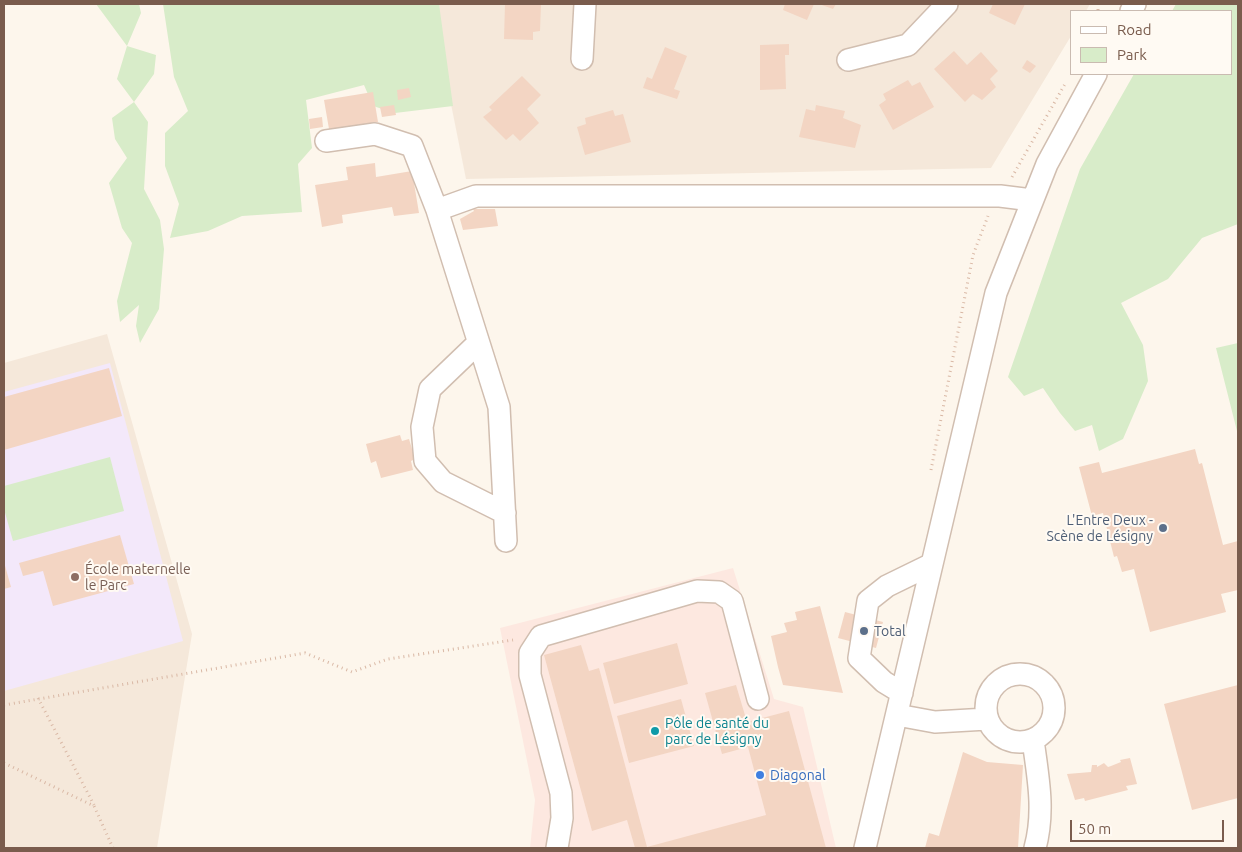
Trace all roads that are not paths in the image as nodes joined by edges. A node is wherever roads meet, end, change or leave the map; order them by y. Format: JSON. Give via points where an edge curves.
{"nodes":[{"id":1,"x":585,"y":4,"type":"edge"},
{"id":2,"x":948,"y":4,"type":"edge"},
{"id":3,"x":582,"y":59,"type":"dead end"},
{"id":4,"x":848,"y":60,"type":"dead end"},
{"id":5,"x":1095,"y":75,"type":"edge"},
{"id":6,"x":326,"y":141,"type":"dead end"},
{"id":7,"x":1032,"y":200,"type":"junction"},
{"id":8,"x":438,"y":210,"type":"junction"},
{"id":9,"x":478,"y":343,"type":"junction"},
{"id":10,"x":504,"y":513,"type":"junction"},
{"id":11,"x":506,"y":541,"type":"dead end"},
{"id":12,"x":932,"y":564,"type":"junction"},
{"id":13,"x":902,"y":693,"type":"junction"},
{"id":14,"x":758,"y":699,"type":"dead end"},
{"id":15,"x":896,"y":715,"type":"junction"},
{"id":16,"x":987,"y":719,"type":"junction"},
{"id":17,"x":1033,"y":740,"type":"junction"},
{"id":18,"x":557,"y":848,"type":"edge"},
{"id":19,"x":865,"y":848,"type":"edge"},
{"id":20,"x":1035,"y":848,"type":"edge"}],
"edges":[{"from":1,"to":3,"type":"street"},
{"from":2,"to":4,"type":"street","via":[[908,45]]},
{"from":5,"to":7,"type":"street"},
{"from":6,"to":8,"type":"street","via":[[375,134],[412,146]]},
{"from":7,"to":8,"type":"street","via":[[1000,196],[476,196]]},
{"from":7,"to":12,"type":"street","via":[[996,293]]},
{"from":8,"to":9,"type":"street"},
{"from":9,"to":10,"type":"street","via":[[499,407]]},
{"from":9,"to":10,"type":"street","via":[[430,389],[422,427],[425,461],[443,482]]},
{"from":10,"to":11,"type":"street"},
{"from":12,"to":13,"type":"street"},
{"from":12,"to":13,"type":"street","via":[[887,586],[868,601],[859,658],[884,682]]},
{"from":13,"to":15,"type":"street"},
{"from":14,"to":18,"type":"street","via":[[732,601],[719,592],[697,591],[541,636],[530,653],[530,675],[561,793],[562,818]]},
{"from":15,"to":16,"type":"street","via":[[935,722]]},
{"from":15,"to":19,"type":"street"},
{"from":16,"to":17,"type":"street","via":[[1000,737],[1022,743]]},
{"from":16,"to":17,"type":"street","via":[[987,696],[1002,678],[1013,674],[1035,677],[1051,693],[1054,715],[1043,734]]},
{"from":17,"to":20,"type":"street","via":[[1042,805]]}]}
